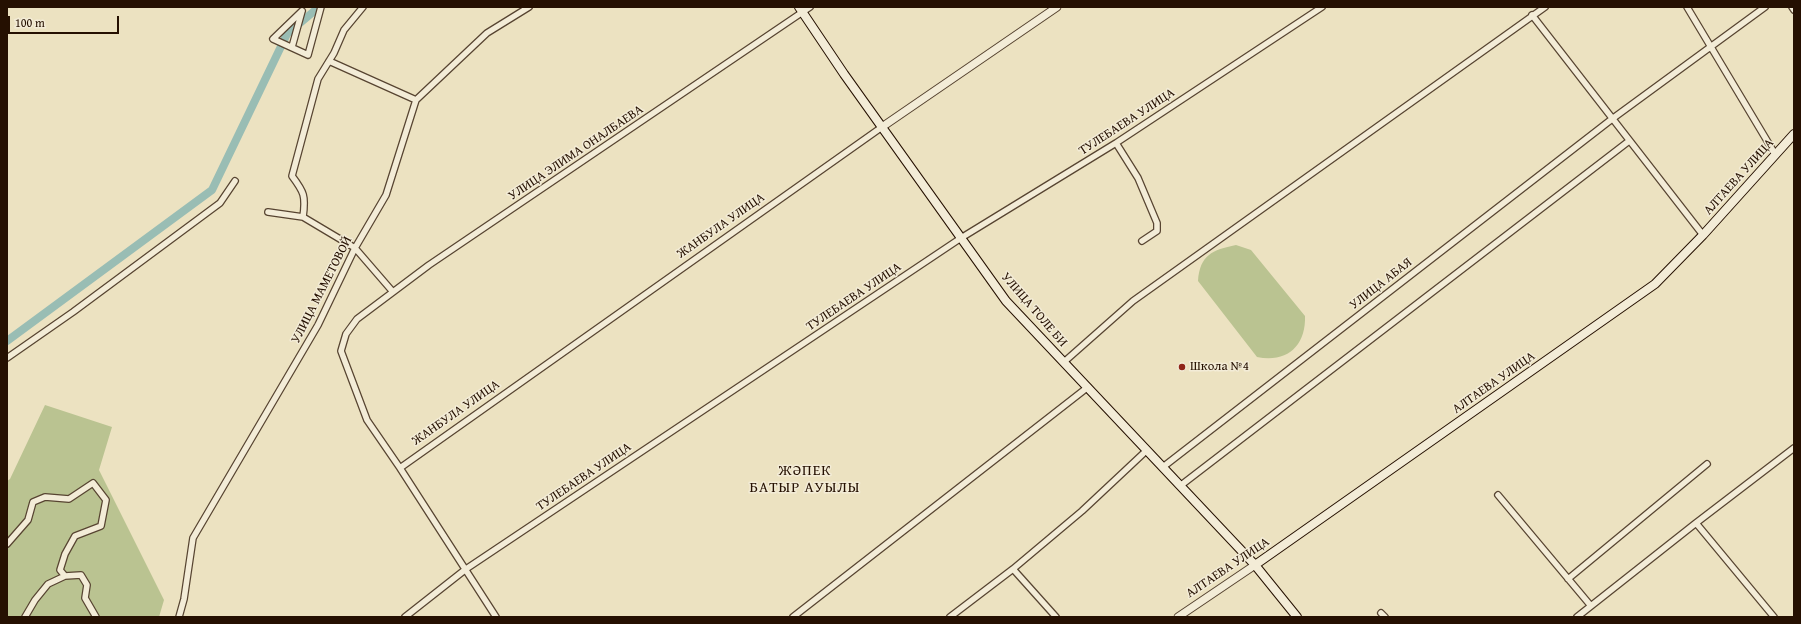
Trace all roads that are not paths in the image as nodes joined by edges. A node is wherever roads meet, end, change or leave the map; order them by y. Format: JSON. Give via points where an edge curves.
{"nodes":[{"id":1,"x":321,"y":7,"type":"edge"},
{"id":2,"x":362,"y":7,"type":"edge"},
{"id":3,"x":529,"y":7,"type":"edge"},
{"id":4,"x":810,"y":7,"type":"edge"},
{"id":5,"x":1057,"y":7,"type":"edge"},
{"id":6,"x":1322,"y":7,"type":"edge"},
{"id":7,"x":1545,"y":7,"type":"edge"},
{"id":8,"x":1687,"y":7,"type":"edge"},
{"id":9,"x":1765,"y":7,"type":"edge"},
{"id":10,"x":1792,"y":7,"type":"edge"},
{"id":11,"x":302,"y":9,"type":"edge"},
{"id":12,"x":801,"y":10,"type":"edge"},
{"id":13,"x":1794,"y":10,"type":"edge"},
{"id":14,"x":1532,"y":15,"type":"junction"},
{"id":15,"x":1711,"y":46,"type":"junction"},
{"id":16,"x":292,"y":47,"type":"junction"},
{"id":17,"x":329,"y":61,"type":"junction"},
{"id":18,"x":416,"y":100,"type":"junction"},
{"id":19,"x":1612,"y":119,"type":"junction"},
{"id":20,"x":882,"y":127,"type":"junction"},
{"id":21,"x":1794,"y":134,"type":"edge"},
{"id":22,"x":1629,"y":141,"type":"junction"},
{"id":23,"x":1116,"y":143,"type":"junction"},
{"id":24,"x":1775,"y":154,"type":"junction"},
{"id":25,"x":235,"y":181,"type":"dead end"},
{"id":26,"x":268,"y":212,"type":"dead end"},
{"id":27,"x":303,"y":217,"type":"junction"},
{"id":28,"x":1704,"y":235,"type":"junction"},
{"id":29,"x":961,"y":238,"type":"junction"},
{"id":30,"x":1142,"y":241,"type":"dead end"},
{"id":31,"x":355,"y":248,"type":"junction"},
{"id":32,"x":393,"y":292,"type":"junction"},
{"id":33,"x":7,"y":358,"type":"edge"},
{"id":34,"x":1064,"y":362,"type":"junction"},
{"id":35,"x":1088,"y":388,"type":"junction"},
{"id":36,"x":1794,"y":448,"type":"edge"},
{"id":37,"x":1146,"y":450,"type":"junction"},
{"id":38,"x":1707,"y":464,"type":"dead end"},
{"id":39,"x":1163,"y":467,"type":"junction"},
{"id":40,"x":400,"y":468,"type":"junction"},
{"id":41,"x":1180,"y":486,"type":"junction"},
{"id":42,"x":1498,"y":495,"type":"dead end"},
{"id":43,"x":1696,"y":523,"type":"junction"},
{"id":44,"x":7,"y":544,"type":"edge"},
{"id":45,"x":1255,"y":565,"type":"junction"},
{"id":46,"x":466,"y":569,"type":"junction"},
{"id":47,"x":1013,"y":569,"type":"junction"},
{"id":48,"x":65,"y":576,"type":"junction"},
{"id":49,"x":1568,"y":579,"type":"junction"},
{"id":50,"x":1591,"y":606,"type":"junction"},
{"id":51,"x":25,"y":617,"type":"edge"},
{"id":52,"x":96,"y":617,"type":"edge"},
{"id":53,"x":179,"y":617,"type":"edge"},
{"id":54,"x":405,"y":617,"type":"edge"},
{"id":55,"x":496,"y":617,"type":"edge"},
{"id":56,"x":793,"y":617,"type":"edge"},
{"id":57,"x":950,"y":617,"type":"edge"},
{"id":58,"x":1056,"y":617,"type":"edge"},
{"id":59,"x":1178,"y":617,"type":"edge"},
{"id":60,"x":1297,"y":617,"type":"edge"},
{"id":61,"x":1577,"y":617,"type":"edge"},
{"id":62,"x":1774,"y":617,"type":"edge"}],
"edges":[{"from":1,"to":16,"type":"street","via":[[308,55]]},
{"from":2,"to":17,"type":"street","via":[[344,30]]},
{"from":3,"to":18,"type":"street","name":"УЛИЦА МАМЕТОВОЙ","via":[[487,33]]},
{"from":4,"to":12,"type":"street","name":"УЛИЦА ЭЛИМА ОНАЛБАЕВА"},
{"from":5,"to":20,"type":"street","name":"ЖАНБУЛА УЛИЦА"},
{"from":6,"to":23,"type":"street","name":"ТУЛЕБАЕВА УЛИЦА"},
{"from":7,"to":14,"type":"street"},
{"from":8,"to":15,"type":"street"},
{"from":9,"to":15,"type":"street","name":"УЛИЦА АБАЯ"},
{"from":10,"to":13,"type":"street"},
{"from":11,"to":16,"type":"street"},
{"from":11,"to":16,"type":"street","via":[[273,40]]},
{"from":12,"to":20,"type":"main road","name":"УЛИЦА ТОЛЕ БИ"},
{"from":12,"to":32,"type":"street","name":"УЛИЦА ЭЛИМА ОНАЛБАЕВА"},
{"from":14,"to":19,"type":"street"},
{"from":14,"to":34,"type":"street","via":[[1133,301]]},
{"from":15,"to":19,"type":"street","name":"УЛИЦА АБАЯ"},
{"from":15,"to":24,"type":"street"},
{"from":17,"to":18,"type":"street"},
{"from":17,"to":27,"type":"street","via":[[316,86],[292,176],[303,190]]},
{"from":18,"to":31,"type":"street","name":"УЛИЦА МАМЕТОВОЙ","via":[[386,195]]},
{"from":19,"to":22,"type":"street"},
{"from":19,"to":39,"type":"street","name":"УЛИЦА АБАЯ"},
{"from":20,"to":29,"type":"main road","name":"УЛИЦА ТОЛЕ БИ"},
{"from":20,"to":40,"type":"street","name":"ЖАНБУЛА УЛИЦА"},
{"from":21,"to":24,"type":"main road","name":"АЛТАЕВА УЛИЦА"},
{"from":22,"to":28,"type":"street"},
{"from":22,"to":41,"type":"street"},
{"from":23,"to":29,"type":"street","name":"ТУЛЕБАЕВА УЛИЦА"},
{"from":23,"to":30,"type":"street","via":[[1138,178],[1157,223],[1156,231]]},
{"from":24,"to":28,"type":"main road","name":"АЛТАЕВА УЛИЦА"},
{"from":25,"to":33,"type":"street","via":[[220,203]]},
{"from":26,"to":27,"type":"street"},
{"from":27,"to":31,"type":"street"},
{"from":28,"to":45,"type":"main road","name":"АЛТАЕВА УЛИЦА","via":[[1655,284]]},
{"from":29,"to":34,"type":"main road","name":"УЛИЦА ТОЛЕ БИ","via":[[1006,301]]},
{"from":29,"to":46,"type":"street","name":"ТУЛЕБАЕВА УЛИЦА"},
{"from":31,"to":32,"type":"street"},
{"from":31,"to":53,"type":"street","name":"УЛИЦА МАМЕТОВОЙ","via":[[318,325],[193,538]]},
{"from":32,"to":40,"type":"street","name":"УЛИЦА ЭЛИМА ОНАЛБАЕВА","via":[[357,320],[346,334],[341,350],[367,420]]},
{"from":34,"to":35,"type":"main road","name":"УЛИЦА ТОЛЕ БИ"},
{"from":35,"to":37,"type":"main road","name":"УЛИЦА ТОЛЕ БИ"},
{"from":35,"to":56,"type":"street"},
{"from":36,"to":43,"type":"street"},
{"from":37,"to":39,"type":"main road","name":"УЛИЦА ТОЛЕ БИ"},
{"from":37,"to":47,"type":"street","via":[[1082,511]]},
{"from":38,"to":49,"type":"street"},
{"from":39,"to":41,"type":"main road","name":"УЛИЦА ТОЛЕ БИ"},
{"from":40,"to":46,"type":"street","name":"УЛИЦА ЭЛИМА ОНАЛБАЕВА"},
{"from":41,"to":45,"type":"main road","name":"УЛИЦА ТОЛЕ БИ"},
{"from":42,"to":49,"type":"street"},
{"from":43,"to":50,"type":"street"},
{"from":43,"to":62,"type":"street"},
{"from":44,"to":48,"type":"street","via":[[28,520],[33,502],[45,497],[69,499],[93,483],[106,500],[101,526],[75,536],[64,554],[60,570]]},
{"from":45,"to":59,"type":"street","name":"АЛТАЕВА УЛИЦА"},
{"from":45,"to":60,"type":"main road","name":"УЛИЦА ТОЛЕ БИ"},
{"from":46,"to":54,"type":"street","name":"ТУЛЕБАЕВА УЛИЦА"},
{"from":46,"to":55,"type":"street","name":"УЛИЦА ЭЛИМА ОНАЛБАЕВА"},
{"from":47,"to":57,"type":"street"},
{"from":47,"to":58,"type":"street"},
{"from":48,"to":51,"type":"street","via":[[48,584]]},
{"from":48,"to":52,"type":"street","via":[[80,575],[87,584],[85,598]]},
{"from":49,"to":50,"type":"street"},
{"from":50,"to":61,"type":"street"}]}
